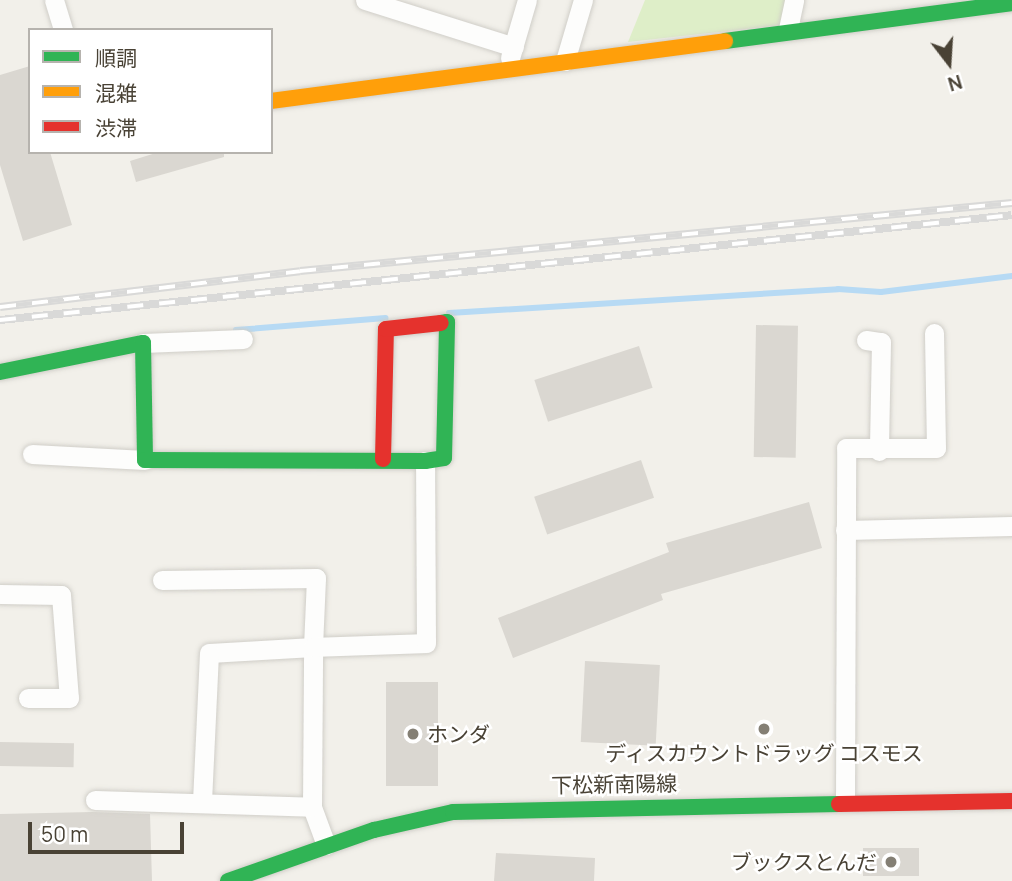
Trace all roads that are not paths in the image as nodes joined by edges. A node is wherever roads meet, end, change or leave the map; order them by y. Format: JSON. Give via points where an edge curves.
{"nodes":[{"id":1,"x":54,"y":0,"type":"edge"},
{"id":2,"x":365,"y":0,"type":"edge"},
{"id":3,"x":527,"y":0,"type":"edge"},
{"id":4,"x":583,"y":0,"type":"edge"},
{"id":5,"x":794,"y":0,"type":"edge"},
{"id":6,"x":1012,"y":3,"type":"edge"},
{"id":7,"x":62,"y":28,"type":"edge"},
{"id":8,"x":788,"y":29,"type":"junction"},
{"id":9,"x":514,"y":47,"type":"junction"},
{"id":10,"x":565,"y":61,"type":"junction"},
{"id":11,"x":507,"y":69,"type":"junction"},
{"id":12,"x":273,"y":101,"type":"edge"},
{"id":13,"x":934,"y":333,"type":"dead end"},
{"id":14,"x":243,"y":339,"type":"dead end"},
{"id":15,"x":866,"y":340,"type":"dead end"},
{"id":16,"x":143,"y":344,"type":"junction"},
{"id":17,"x":0,"y":372,"type":"edge"},
{"id":18,"x":879,"y":451,"type":"junction"},
{"id":19,"x":32,"y":454,"type":"dead end"},
{"id":20,"x":383,"y":459,"type":"junction"},
{"id":21,"x":145,"y":460,"type":"junction"},
{"id":22,"x":425,"y":461,"type":"junction"},
{"id":23,"x":1012,"y":526,"type":"edge"},
{"id":24,"x":845,"y":530,"type":"junction"},
{"id":25,"x":162,"y":580,"type":"dead end"},
{"id":26,"x":0,"y":594,"type":"edge"},
{"id":27,"x":313,"y":647,"type":"junction"},
{"id":28,"x":28,"y":698,"type":"dead end"},
{"id":29,"x":95,"y":800,"type":"dead end"},
{"id":30,"x":845,"y":801,"type":"junction"},
{"id":31,"x":1012,"y":801,"type":"edge"},
{"id":32,"x":202,"y":802,"type":"junction"},
{"id":33,"x":312,"y":807,"type":"junction"},
{"id":34,"x":326,"y":845,"type":"junction"},
{"id":35,"x":228,"y":881,"type":"edge"}],
"edges":[{"from":1,"to":7,"type":"street"},
{"from":2,"to":9,"type":"street"},
{"from":3,"to":9,"type":"street"},
{"from":4,"to":10,"type":"street"},
{"from":5,"to":8,"type":"street"},
{"from":6,"to":8,"type":"street"},
{"from":8,"to":10,"type":"street"},
{"from":9,"to":11,"type":"street"},
{"from":10,"to":11,"type":"street"},
{"from":11,"to":12,"type":"street"},
{"from":13,"to":18,"type":"street","via":[[936,449]]},
{"from":14,"to":16,"type":"street"},
{"from":15,"to":18,"type":"street","via":[[881,342]]},
{"from":16,"to":17,"type":"street"},
{"from":16,"to":21,"type":"street"},
{"from":18,"to":24,"type":"street","via":[[846,448]]},
{"from":19,"to":21,"type":"street"},
{"from":20,"to":21,"type":"street"},
{"from":20,"to":22,"type":"street"},
{"from":20,"to":22,"type":"street","via":[[386,329],[447,322],[444,458]]},
{"from":22,"to":27,"type":"street","via":[[426,643]]},
{"from":23,"to":24,"type":"street"},
{"from":24,"to":30,"type":"street"},
{"from":25,"to":27,"type":"street","via":[[316,578]]},
{"from":26,"to":28,"type":"street","via":[[61,595],[69,698]]},
{"from":27,"to":32,"type":"street","via":[[209,653]]},
{"from":27,"to":33,"type":"street"},
{"from":29,"to":32,"type":"street"},
{"from":30,"to":31,"type":"street","name":"下松新南陽線"},
{"from":30,"to":34,"type":"street","name":"下松新南陽線","via":[[453,812]]},
{"from":32,"to":33,"type":"street"},
{"from":33,"to":34,"type":"street"},
{"from":34,"to":35,"type":"street","name":"下松新南陽線"}]}
